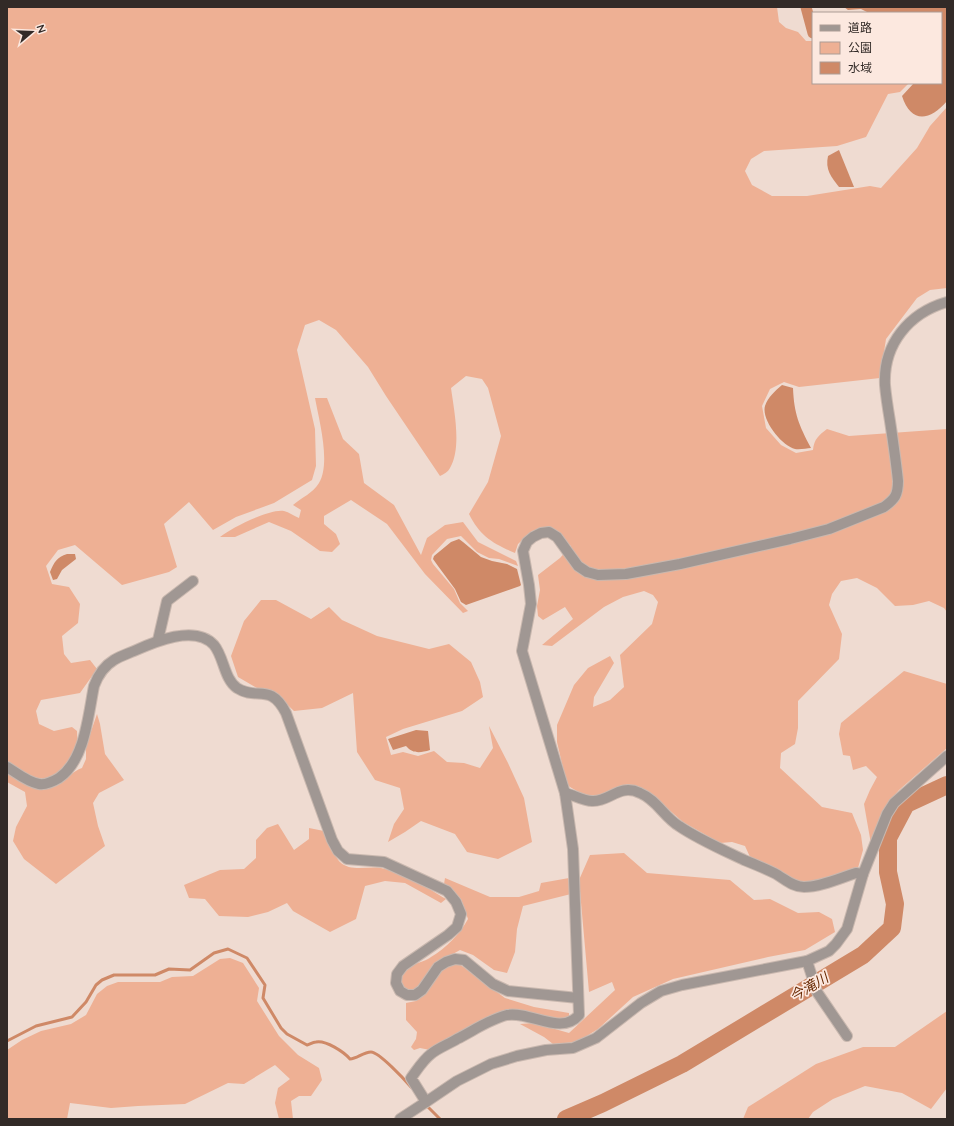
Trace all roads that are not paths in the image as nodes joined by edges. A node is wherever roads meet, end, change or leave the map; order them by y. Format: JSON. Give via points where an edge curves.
{"nodes":[{"id":1,"x":947,"y":302,"type":"edge"},
{"id":2,"x":193,"y":581,"type":"dead end"},
{"id":3,"x":158,"y":640,"type":"junction"},
{"id":4,"x":947,"y":756,"type":"edge"},
{"id":5,"x":7,"y":767,"type":"edge"},
{"id":6,"x":566,"y":793,"type":"junction"},
{"id":7,"x":863,"y":874,"type":"junction"},
{"id":8,"x":809,"y":966,"type":"junction"},
{"id":9,"x":578,"y":998,"type":"junction"},
{"id":10,"x":847,"y":1036,"type":"dead end"},
{"id":11,"x":426,"y":1102,"type":"junction"},
{"id":12,"x":400,"y":1119,"type":"edge"}],
"edges":[{"from":1,"to":6,"type":"street","via":[[924,311],[910,322],[900,332],[889,353],[885,385],[898,493],[892,502],[884,507],[829,529],[626,574],[587,572],[578,566],[557,537],[549,532],[541,533],[527,542],[523,551],[531,604],[522,651]]},
{"from":2,"to":3,"type":"street","via":[[167,601]]},
{"from":3,"to":5,"type":"street","via":[[114,660],[102,670],[94,686],[81,748],[67,772],[54,781],[41,784],[29,782]]},
{"from":3,"to":9,"type":"street","via":[[185,635],[202,637],[214,645],[230,680],[237,688],[272,695],[282,704],[332,840],[342,855],[347,859],[384,862],[447,891],[456,902],[461,914],[457,927],[403,966],[396,978],[400,991],[406,995],[415,995],[422,990],[438,967],[455,959],[464,960],[493,984],[508,991]]},
{"from":4,"to":7,"type":"street","via":[[894,803],[886,814]]},
{"from":6,"to":7,"type":"street","via":[[591,801],[600,800],[621,790],[632,789],[642,793],[679,827],[774,873],[791,884],[803,887],[816,886],[856,873]]},
{"from":6,"to":9,"type":"street","via":[[573,849]]},
{"from":7,"to":8,"type":"street","via":[[847,928],[836,944]]},
{"from":8,"to":10,"type":"street","via":[[817,992]]},
{"from":8,"to":11,"type":"street","via":[[682,985],[661,991],[596,1038],[573,1048],[546,1050],[491,1064],[457,1081]]},
{"from":9,"to":11,"type":"street","via":[[579,1015],[571,1022],[562,1025],[517,1015],[506,1016],[430,1054],[411,1078]]},
{"from":11,"to":12,"type":"street"}]}
